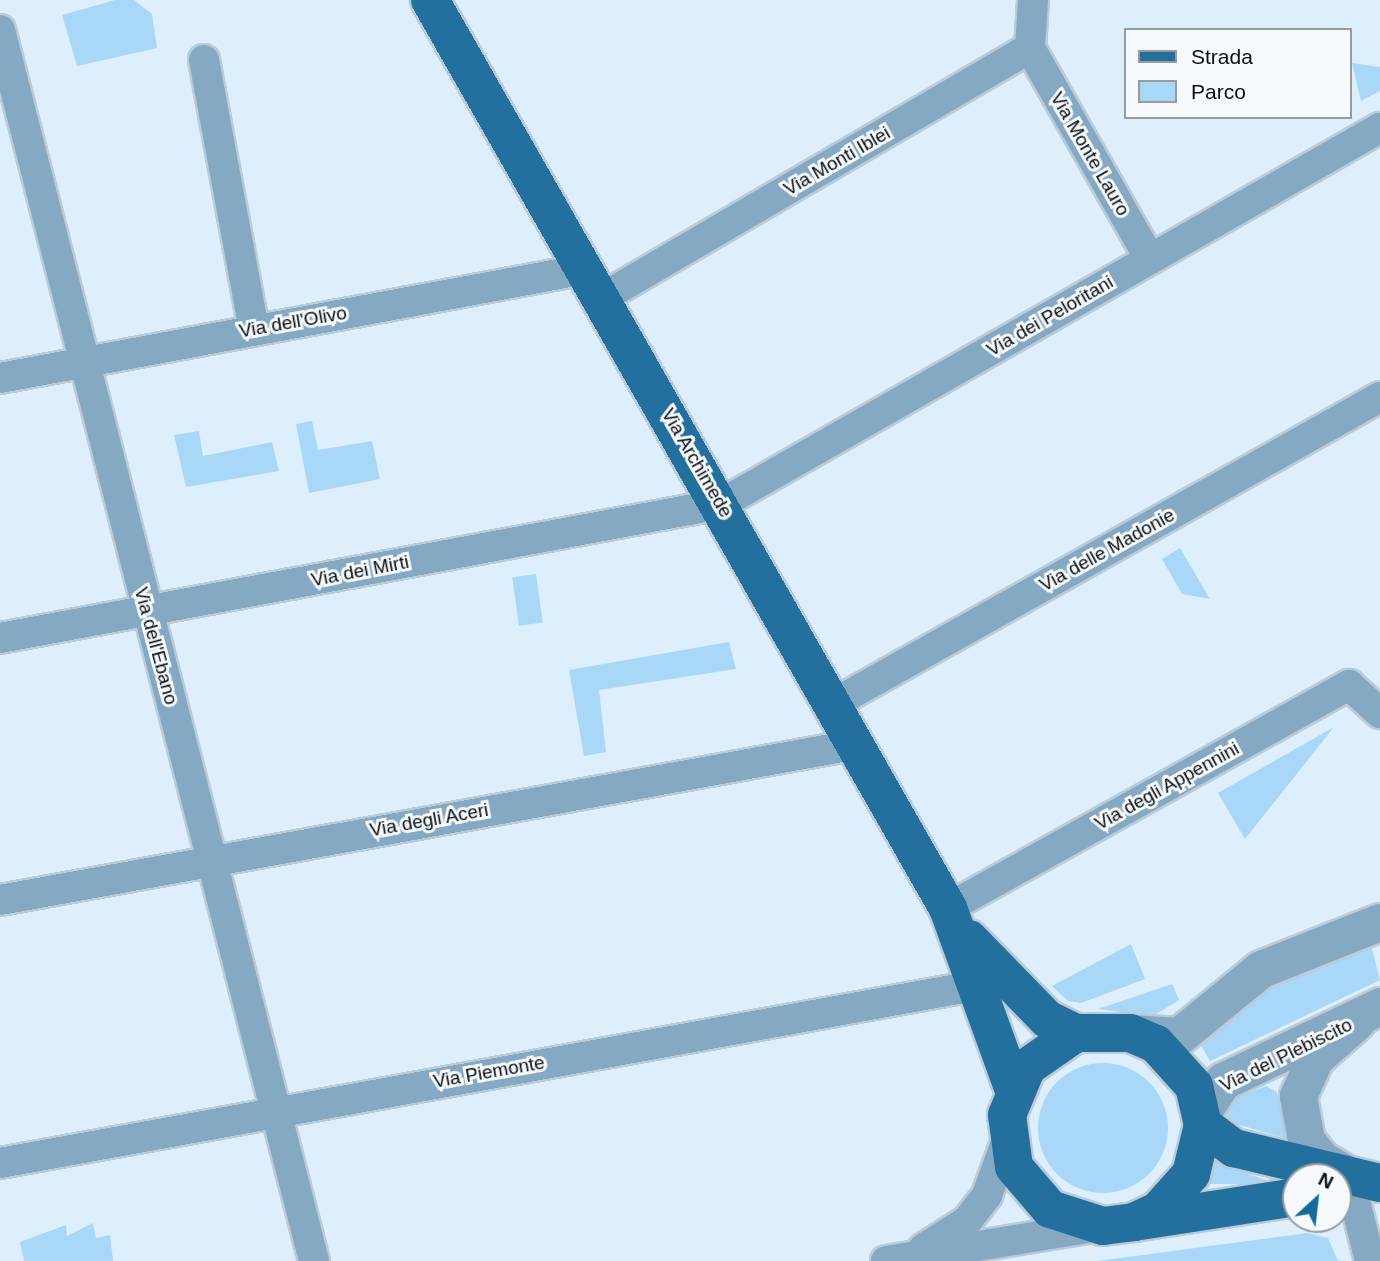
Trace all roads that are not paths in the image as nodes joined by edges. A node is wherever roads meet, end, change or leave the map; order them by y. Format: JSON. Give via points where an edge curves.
{"nodes":[{"id":1,"x":430,"y":0,"type":"edge"},
{"id":2,"x":1033,"y":0,"type":"edge"},
{"id":3,"x":0,"y":30,"type":"edge"},
{"id":4,"x":1030,"y":48,"type":"junction"},
{"id":5,"x":204,"y":60,"type":"dead end"},
{"id":6,"x":1380,"y":128,"type":"edge"},
{"id":7,"x":1150,"y":259,"type":"junction"},
{"id":8,"x":594,"y":283,"type":"junction"},
{"id":9,"x":254,"y":329,"type":"junction"},
{"id":10,"x":85,"y":362,"type":"junction"},
{"id":11,"x":0,"y":378,"type":"edge"},
{"id":12,"x":1380,"y":397,"type":"edge"},
{"id":13,"x":721,"y":504,"type":"junction"},
{"id":14,"x":146,"y":611,"type":"junction"},
{"id":15,"x":0,"y":639,"type":"edge"},
{"id":16,"x":835,"y":703,"type":"junction"},
{"id":17,"x":1380,"y":713,"type":"edge"},
{"id":18,"x":858,"y":744,"type":"junction"},
{"id":19,"x":213,"y":859,"type":"junction"},
{"id":20,"x":0,"y":900,"type":"edge"},
{"id":21,"x":954,"y":918,"type":"junction"},
{"id":22,"x":1380,"y":922,"type":"edge"},
{"id":23,"x":979,"y":985,"type":"junction"},
{"id":24,"x":1368,"y":1014,"type":"edge"},
{"id":25,"x":1076,"y":1033,"type":"junction"},
{"id":26,"x":1130,"y":1033,"type":"junction"},
{"id":27,"x":1014,"y":1090,"type":"junction"},
{"id":28,"x":280,"y":1110,"type":"junction"},
{"id":29,"x":1202,"y":1119,"type":"junction"},
{"id":30,"x":1007,"y":1140,"type":"junction"},
{"id":31,"x":0,"y":1163,"type":"edge"},
{"id":32,"x":1363,"y":1186,"type":"edge"},
{"id":33,"x":1282,"y":1200,"type":"edge"},
{"id":34,"x":1119,"y":1224,"type":"junction"},
{"id":35,"x":895,"y":1259,"type":"edge"},
{"id":36,"x":314,"y":1261,"type":"edge"},
{"id":37,"x":1370,"y":1261,"type":"edge"}],
"edges":[{"from":1,"to":8,"type":"main road","name":"Via Archimede"},
{"from":2,"to":4,"type":"street"},
{"from":3,"to":10,"type":"street","name":"Via dell'Ebano"},
{"from":4,"to":7,"type":"street","name":"Via Monte Lauro"},
{"from":4,"to":8,"type":"street","name":"Via Monti Iblei"},
{"from":5,"to":9,"type":"street"},
{"from":6,"to":7,"type":"street","name":"Via dei Peloritani"},
{"from":7,"to":13,"type":"street","name":"Via dei Peloritani"},
{"from":8,"to":9,"type":"street","name":"Via dell'Olivo"},
{"from":8,"to":13,"type":"main road","name":"Via Archimede"},
{"from":9,"to":10,"type":"street","name":"Via dell'Olivo"},
{"from":10,"to":11,"type":"street","name":"Via dell'Olivo"},
{"from":10,"to":14,"type":"street","name":"Via dell'Ebano"},
{"from":12,"to":16,"type":"street","name":"Via delle Madonie"},
{"from":13,"to":14,"type":"street","name":"Via dei Mirti"},
{"from":13,"to":16,"type":"main road","name":"Via Archimede"},
{"from":14,"to":15,"type":"street","name":"Via dei Mirti"},
{"from":14,"to":19,"type":"street","name":"Via dell'Ebano"},
{"from":16,"to":18,"type":"main road","name":"Via Archimede"},
{"from":17,"to":21,"type":"street","name":"Via degli Appennini","via":[[1349,685]]},
{"from":18,"to":19,"type":"street","name":"Via degli Aceri"},
{"from":18,"to":21,"type":"main road","name":"Via Archimede"},
{"from":19,"to":20,"type":"street","name":"Via degli Aceri"},
{"from":19,"to":28,"type":"street","name":"Via dell'Ebano"},
{"from":21,"to":23,"type":"main road"},
{"from":21,"to":25,"type":"main road","via":[[1047,1019]]},
{"from":22,"to":26,"type":"street","via":[[1261,969],[1179,1036]]},
{"from":23,"to":27,"type":"main road"},
{"from":23,"to":28,"type":"street","name":"Via Piemonte"},
{"from":24,"to":29,"type":"street","name":"Via del Plebiscito","via":[[1223,1081]]},
{"from":24,"to":32,"type":"street","via":[[1303,1076],[1298,1117],[1321,1158]]},
{"from":25,"to":26,"type":"main road"},
{"from":25,"to":27,"type":"main road","via":[[1047,1048]]},
{"from":26,"to":29,"type":"main road","via":[[1178,1062]]},
{"from":27,"to":30,"type":"main road"},
{"from":28,"to":31,"type":"street","name":"Via Piemonte"},
{"from":28,"to":36,"type":"street","name":"Via dell'Ebano"},
{"from":29,"to":32,"type":"main road","via":[[1234,1148]]},
{"from":29,"to":34,"type":"main road","via":[[1196,1162],[1177,1195]]},
{"from":30,"to":34,"type":"main road","via":[[1029,1191],[1075,1221]]},
{"from":30,"to":35,"type":"street","via":[[987,1195],[967,1221]]},
{"from":32,"to":37,"type":"street"},
{"from":33,"to":34,"type":"main road"},
{"from":34,"to":35,"type":"street"}]}
